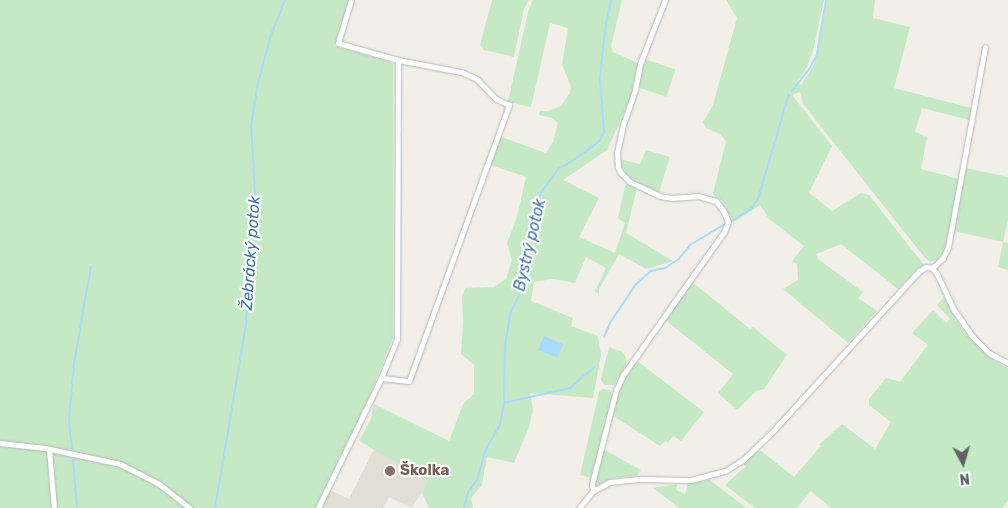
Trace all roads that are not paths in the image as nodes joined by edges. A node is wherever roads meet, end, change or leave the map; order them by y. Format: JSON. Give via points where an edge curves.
{"nodes":[{"id":1,"x":351,"y":0,"type":"edge"},
{"id":2,"x":665,"y":0,"type":"edge"},
{"id":3,"x":985,"y":47,"type":"dead end"},
{"id":4,"x":398,"y":60,"type":"junction"},
{"id":5,"x":932,"y":268,"type":"junction"},
{"id":6,"x":1008,"y":363,"type":"edge"},
{"id":7,"x":381,"y":378,"type":"junction"},
{"id":8,"x":0,"y":442,"type":"edge"},
{"id":9,"x":47,"y":449,"type":"junction"},
{"id":10,"x":593,"y":490,"type":"junction"},
{"id":11,"x":54,"y":508,"type":"edge"},
{"id":12,"x":190,"y":508,"type":"edge"},
{"id":13,"x":318,"y":508,"type":"edge"},
{"id":14,"x":579,"y":508,"type":"edge"}],
"edges":[{"from":1,"to":4,"type":"street","via":[[338,44]]},
{"from":2,"to":10,"type":"street","via":[[640,64],[619,139],[618,167],[630,182],[660,196],[699,196],[716,201],[728,222],[623,375],[616,390]]},
{"from":3,"to":5,"type":"street","via":[[948,247],[943,258]]},
{"from":4,"to":7,"type":"street","via":[[396,339]]},
{"from":4,"to":7,"type":"street","via":[[461,72],[477,79],[496,99],[509,105],[409,381]]},
{"from":5,"to":6,"type":"street","via":[[972,336],[989,353]]},
{"from":5,"to":10,"type":"street","via":[[919,271],[755,450],[735,465],[714,475],[691,480],[622,480]]},
{"from":7,"to":13,"type":"street"},
{"from":8,"to":9,"type":"street"},
{"from":9,"to":11,"type":"street"},
{"from":9,"to":12,"type":"street","via":[[120,464],[158,484]]},
{"from":10,"to":14,"type":"street"}]}
